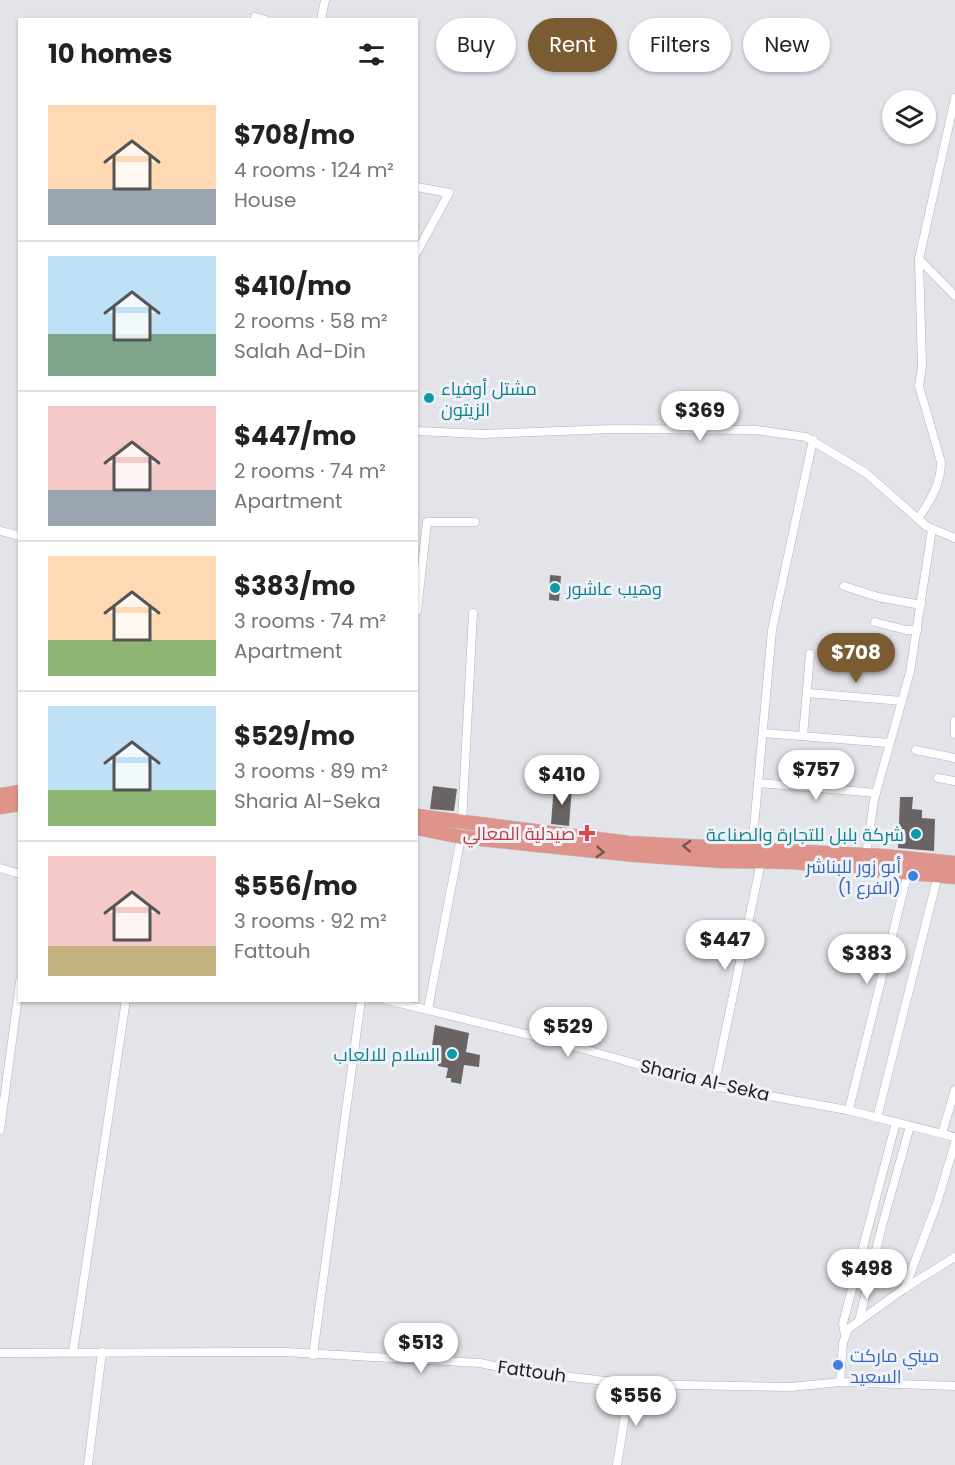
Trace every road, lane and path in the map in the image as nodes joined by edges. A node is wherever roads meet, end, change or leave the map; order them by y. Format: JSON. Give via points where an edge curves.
{"nodes":[{"id":1,"x":325,"y":0,"type":"edge"},
{"id":2,"x":255,"y":17,"type":"dead end"},
{"id":3,"x":259,"y":18,"type":"edge"},
{"id":4,"x":321,"y":18,"type":"edge"},
{"id":5,"x":955,"y":98,"type":"edge"},
{"id":6,"x":418,"y":187,"type":"edge"},
{"id":7,"x":418,"y":250,"type":"edge"},
{"id":8,"x":919,"y":259,"type":"junction"},
{"id":9,"x":955,"y":296,"type":"edge"},
{"id":10,"x":418,"y":431,"type":"edge"},
{"id":11,"x":813,"y":440,"type":"junction"},
{"id":12,"x":918,"y":519,"type":"junction"},
{"id":13,"x":475,"y":522,"type":"dead end"},
{"id":14,"x":932,"y":529,"type":"junction"},
{"id":15,"x":0,"y":531,"type":"edge"},
{"id":16,"x":18,"y":536,"type":"edge"},
{"id":17,"x":955,"y":538,"type":"edge"},
{"id":18,"x":844,"y":586,"type":"dead end"},
{"id":19,"x":418,"y":602,"type":"edge"},
{"id":20,"x":921,"y":605,"type":"junction"},
{"id":21,"x":472,"y":613,"type":"dead end"},
{"id":22,"x":875,"y":622,"type":"dead end"},
{"id":23,"x":917,"y":630,"type":"junction"},
{"id":24,"x":810,"y":654,"type":"dead end"},
{"id":25,"x":808,"y":693,"type":"junction"},
{"id":26,"x":902,"y":701,"type":"junction"},
{"id":27,"x":955,"y":721,"type":"edge"},
{"id":28,"x":763,"y":734,"type":"junction"},
{"id":29,"x":955,"y":734,"type":"edge"},
{"id":30,"x":803,"y":736,"type":"junction"},
{"id":31,"x":890,"y":743,"type":"junction"},
{"id":32,"x":916,"y":750,"type":"dead end"},
{"id":33,"x":955,"y":758,"type":"edge"},
{"id":34,"x":938,"y":778,"type":"dead end"},
{"id":35,"x":955,"y":781,"type":"edge"},
{"id":36,"x":758,"y":783,"type":"junction"},
{"id":37,"x":18,"y":792,"type":"edge"},
{"id":38,"x":876,"y":793,"type":"junction"},
{"id":39,"x":0,"y":795,"type":"edge"},
{"id":40,"x":18,"y":804,"type":"edge"},
{"id":41,"x":0,"y":807,"type":"edge"},
{"id":42,"x":418,"y":816,"type":"edge"},
{"id":43,"x":418,"y":828,"type":"edge"},
{"id":44,"x":462,"y":829,"type":"junction"},
{"id":45,"x":752,"y":849,"type":"junction"},
{"id":46,"x":866,"y":855,"type":"junction"},
{"id":47,"x":761,"y":861,"type":"junction"},
{"id":48,"x":955,"y":863,"type":"edge"},
{"id":49,"x":0,"y":868,"type":"edge"},
{"id":50,"x":908,"y":872,"type":"junction"},
{"id":51,"x":18,"y":873,"type":"edge"},
{"id":52,"x":938,"y":875,"type":"junction"},
{"id":53,"x":955,"y":877,"type":"edge"},
{"id":54,"x":18,"y":997,"type":"edge"},
{"id":55,"x":126,"y":1002,"type":"edge"},
{"id":56,"x":361,"y":1002,"type":"edge"},
{"id":57,"x":396,"y":1002,"type":"edge"},
{"id":58,"x":428,"y":1009,"type":"junction"},
{"id":59,"x":714,"y":1086,"type":"junction"},
{"id":60,"x":955,"y":1090,"type":"edge"},
{"id":61,"x":847,"y":1110,"type":"junction"},
{"id":62,"x":877,"y":1118,"type":"junction"},
{"id":63,"x":896,"y":1122,"type":"junction"},
{"id":64,"x":910,"y":1126,"type":"junction"},
{"id":65,"x":0,"y":1130,"type":"edge"},
{"id":66,"x":942,"y":1133,"type":"junction"},
{"id":67,"x":955,"y":1137,"type":"edge"},
{"id":68,"x":955,"y":1143,"type":"edge"},
{"id":69,"x":955,"y":1257,"type":"edge"},
{"id":70,"x":904,"y":1288,"type":"junction"},
{"id":71,"x":859,"y":1321,"type":"junction"},
{"id":72,"x":845,"y":1336,"type":"junction"},
{"id":73,"x":73,"y":1352,"type":"junction"},
{"id":74,"x":102,"y":1352,"type":"junction"},
{"id":75,"x":0,"y":1353,"type":"edge"},
{"id":76,"x":313,"y":1355,"type":"junction"},
{"id":77,"x":840,"y":1382,"type":"junction"},
{"id":78,"x":630,"y":1384,"type":"junction"},
{"id":79,"x":955,"y":1386,"type":"edge"},
{"id":80,"x":88,"y":1465,"type":"edge"},
{"id":81,"x":617,"y":1465,"type":"edge"}],
"edges":[{"from":1,"to":4,"type":"street"},
{"from":2,"to":3,"type":"street"},
{"from":5,"to":8,"type":"street"},
{"from":6,"to":7,"type":"street","via":[[449,193]]},
{"from":8,"to":9,"type":"street"},
{"from":8,"to":12,"type":"street","via":[[919,386],[941,472]]},
{"from":10,"to":11,"type":"street","via":[[481,435],[612,429],[756,430]]},
{"from":11,"to":12,"type":"street","via":[[866,473]]},
{"from":11,"to":28,"type":"street","via":[[772,630]]},
{"from":12,"to":14,"type":"street"},
{"from":13,"to":19,"type":"street","via":[[427,522]]},
{"from":14,"to":17,"type":"street"},
{"from":14,"to":20,"type":"street"},
{"from":15,"to":16,"type":"street"},
{"from":18,"to":20,"type":"street"},
{"from":20,"to":23,"type":"street"},
{"from":21,"to":44,"type":"street"},
{"from":22,"to":23,"type":"street"},
{"from":23,"to":26,"type":"street"},
{"from":24,"to":25,"type":"street"},
{"from":25,"to":26,"type":"street"},
{"from":25,"to":30,"type":"street"},
{"from":26,"to":31,"type":"street"},
{"from":27,"to":29,"type":"street"},
{"from":28,"to":30,"type":"street"},
{"from":28,"to":36,"type":"street"},
{"from":30,"to":31,"type":"street"},
{"from":31,"to":38,"type":"street"},
{"from":32,"to":33,"type":"street"},
{"from":34,"to":35,"type":"street"},
{"from":36,"to":38,"type":"street"},
{"from":36,"to":45,"type":"street"},
{"from":37,"to":39,"type":"highway"},
{"from":38,"to":46,"type":"street"},
{"from":40,"to":41,"type":"highway"},
{"from":42,"to":44,"type":"highway"},
{"from":43,"to":44,"type":"highway"},
{"from":45,"to":44,"type":"highway","one_way":true},
{"from":44,"to":47,"type":"highway","one_way":true,"via":[[635,855]]},
{"from":44,"to":58,"type":"street"},
{"from":45,"to":46,"type":"highway"},
{"from":46,"to":48,"type":"highway"},
{"from":47,"to":50,"type":"highway"},
{"from":47,"to":59,"type":"street"},
{"from":49,"to":51,"type":"street"},
{"from":50,"to":52,"type":"highway"},
{"from":50,"to":61,"type":"street"},
{"from":52,"to":53,"type":"highway"},
{"from":52,"to":62,"type":"street"},
{"from":54,"to":65,"type":"street"},
{"from":55,"to":73,"type":"street"},
{"from":56,"to":76,"type":"street"},
{"from":57,"to":58,"type":"street","name":"Sharia Al-Seka"},
{"from":58,"to":59,"type":"street","name":"Sharia Al-Seka"},
{"from":59,"to":61,"type":"street","name":"Sharia Al-Seka"},
{"from":60,"to":66,"type":"street"},
{"from":61,"to":62,"type":"street","name":"Sharia Al-Seka"},
{"from":62,"to":63,"type":"street","name":"Sharia Al-Seka"},
{"from":63,"to":64,"type":"street","name":"Sharia Al-Seka"},
{"from":63,"to":72,"type":"street","via":[[843,1323]]},
{"from":64,"to":66,"type":"street","name":"Sharia Al-Seka"},
{"from":64,"to":71,"type":"street"},
{"from":66,"to":67,"type":"street","name":"Sharia Al-Seka"},
{"from":68,"to":70,"type":"street"},
{"from":69,"to":70,"type":"street"},
{"from":70,"to":71,"type":"street"},
{"from":71,"to":72,"type":"street"},
{"from":72,"to":77,"type":"street"},
{"from":73,"to":74,"type":"street","name":"Fattouh"},
{"from":73,"to":75,"type":"street","name":"Fattouh"},
{"from":74,"to":76,"type":"street","name":"Fattouh"},
{"from":74,"to":80,"type":"street"},
{"from":76,"to":78,"type":"street","name":"Fattouh","via":[[480,1363]]},
{"from":77,"to":78,"type":"street","name":"Fattouh","via":[[791,1387]]},
{"from":77,"to":79,"type":"street","name":"Fattouh"},
{"from":78,"to":81,"type":"street"}]}
